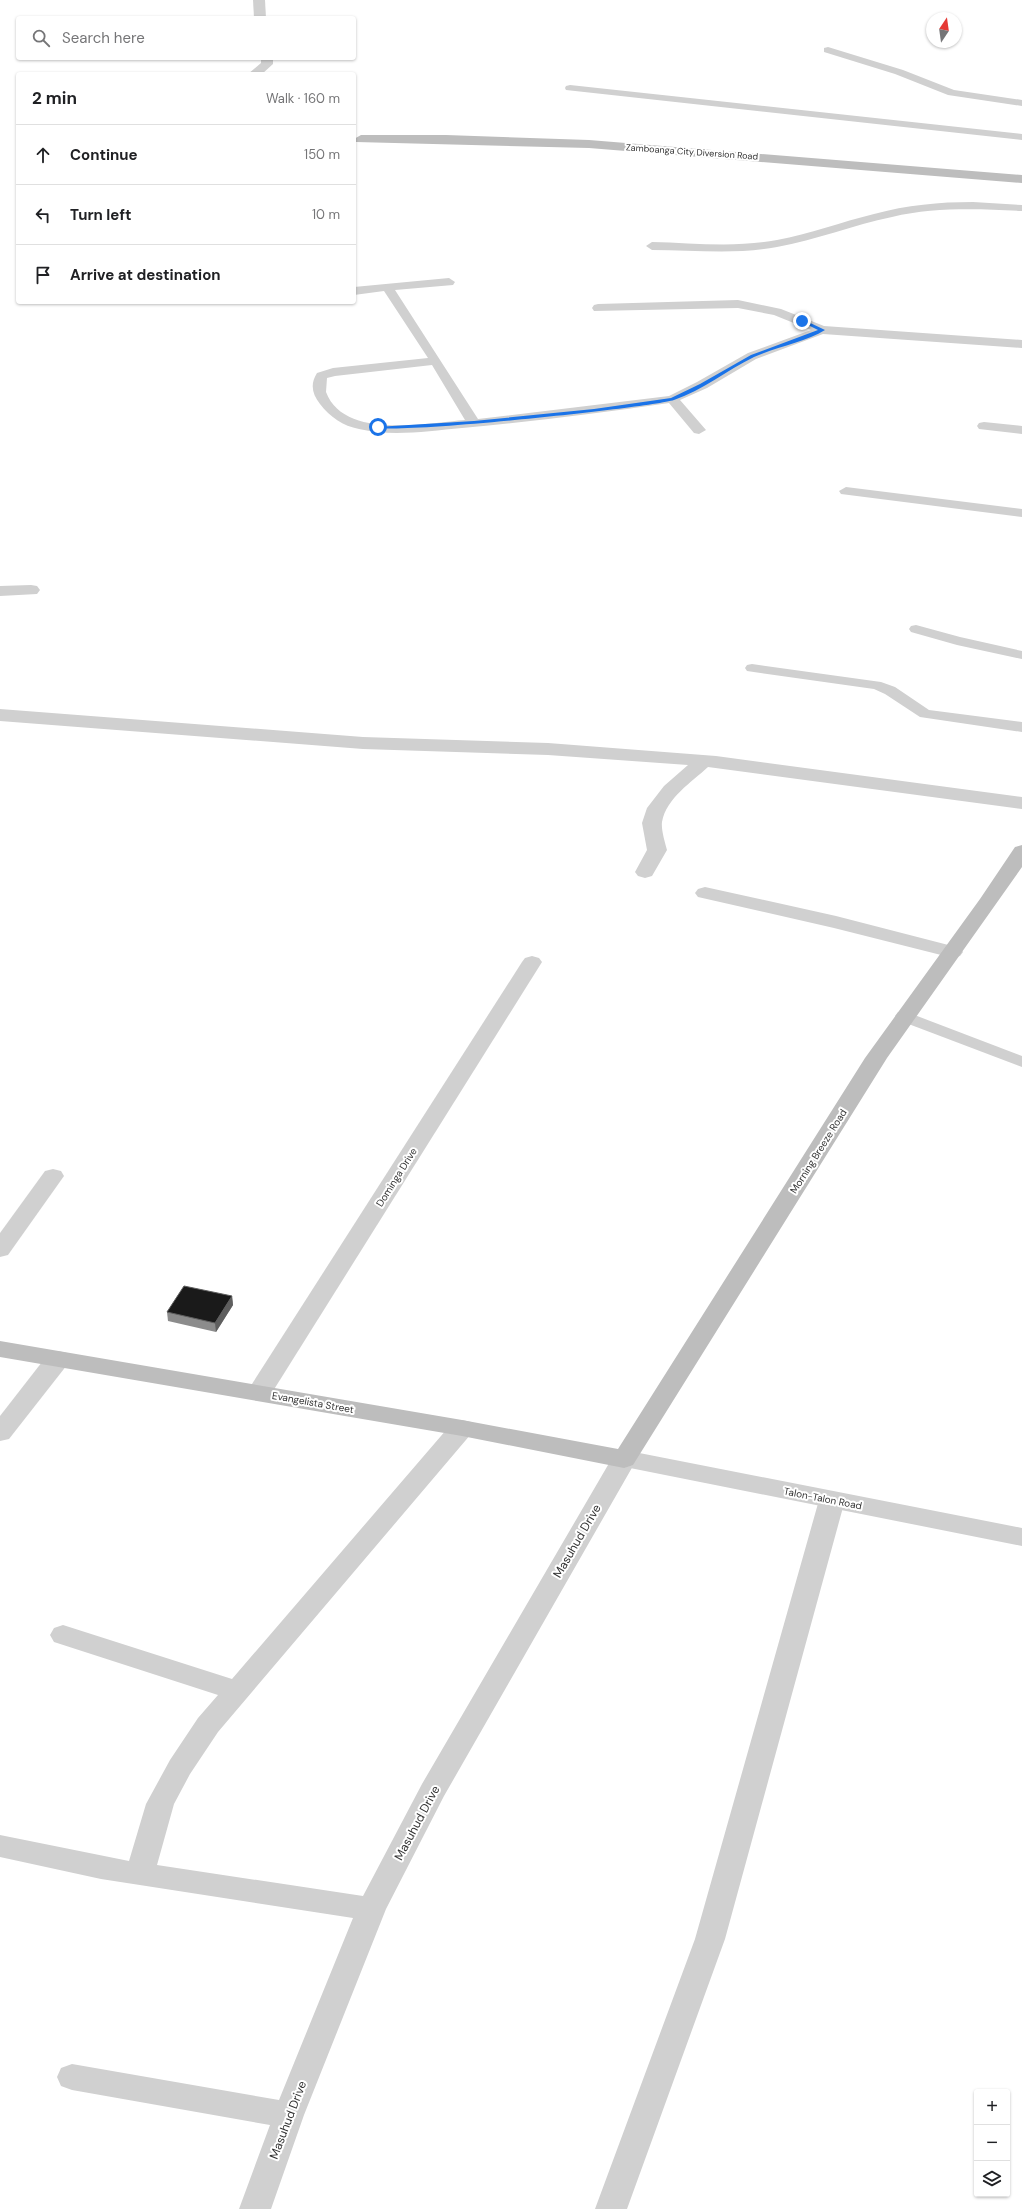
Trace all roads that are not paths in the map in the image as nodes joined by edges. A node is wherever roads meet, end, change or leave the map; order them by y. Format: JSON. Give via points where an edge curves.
{"nodes":[{"id":1,"x":259,"y":0,"type":"edge"},
{"id":2,"x":260,"y":16,"type":"edge"},
{"id":3,"x":828,"y":50,"type":"dead end"},
{"id":4,"x":267,"y":60,"type":"edge"},
{"id":5,"x":257,"y":72,"type":"edge"},
{"id":6,"x":570,"y":88,"type":"dead end"},
{"id":7,"x":1022,"y":103,"type":"edge"},
{"id":8,"x":1022,"y":137,"type":"edge"},
{"id":9,"x":361,"y":139,"type":"dead end"},
{"id":10,"x":1022,"y":179,"type":"edge"},
{"id":11,"x":1022,"y":208,"type":"edge"},
{"id":12,"x":652,"y":246,"type":"dead end"},
{"id":13,"x":449,"y":282,"type":"dead end"},
{"id":14,"x":387,"y":287,"type":"junction"},
{"id":15,"x":356,"y":291,"type":"edge"},
{"id":16,"x":598,"y":308,"type":"dead end"},
{"id":17,"x":822,"y":330,"type":"junction"},
{"id":18,"x":1022,"y":344,"type":"edge"},
{"id":19,"x":436,"y":361,"type":"junction"},
{"id":20,"x":672,"y":399,"type":"junction"},
{"id":21,"x":474,"y":423,"type":"junction"},
{"id":22,"x":984,"y":426,"type":"dead end"},
{"id":23,"x":699,"y":430,"type":"dead end"},
{"id":24,"x":1022,"y":430,"type":"edge"},
{"id":25,"x":846,"y":491,"type":"dead end"},
{"id":26,"x":1022,"y":513,"type":"edge"},
{"id":27,"x":31,"y":590,"type":"dead end"},
{"id":28,"x":0,"y":591,"type":"edge"},
{"id":29,"x":916,"y":629,"type":"dead end"},
{"id":30,"x":1022,"y":655,"type":"edge"},
{"id":31,"x":752,"y":668,"type":"dead end"},
{"id":32,"x":0,"y":715,"type":"edge"},
{"id":33,"x":1022,"y":727,"type":"edge"},
{"id":34,"x":704,"y":761,"type":"junction"},
{"id":35,"x":1022,"y":803,"type":"edge"},
{"id":36,"x":1019,"y":862,"type":"edge"},
{"id":37,"x":645,"y":872,"type":"dead end"},
{"id":38,"x":705,"y":893,"type":"dead end"},
{"id":39,"x":953,"y":952,"type":"junction"},
{"id":40,"x":532,"y":962,"type":"dead end"},
{"id":41,"x":904,"y":1016,"type":"junction"},
{"id":42,"x":1022,"y":1062,"type":"edge"},
{"id":43,"x":53,"y":1176,"type":"dead end"},
{"id":44,"x":0,"y":1250,"type":"edge"},
{"id":45,"x":0,"y":1349,"type":"edge"},
{"id":46,"x":58,"y":1359,"type":"junction"},
{"id":47,"x":259,"y":1392,"type":"junction"},
{"id":48,"x":462,"y":1428,"type":"junction"},
{"id":49,"x":0,"y":1432,"type":"edge"},
{"id":50,"x":624,"y":1459,"type":"junction"},
{"id":51,"x":832,"y":1500,"type":"junction"},
{"id":52,"x":1022,"y":1537,"type":"edge"},
{"id":53,"x":63,"y":1635,"type":"dead end"},
{"id":54,"x":238,"y":1691,"type":"junction"},
{"id":55,"x":0,"y":1846,"type":"edge"},
{"id":56,"x":140,"y":1874,"type":"junction"},
{"id":57,"x":371,"y":1909,"type":"junction"},
{"id":58,"x":72,"y":2077,"type":"dead end"},
{"id":59,"x":289,"y":2115,"type":"junction"},
{"id":60,"x":255,"y":2209,"type":"edge"},
{"id":61,"x":611,"y":2209,"type":"edge"}],
"edges":[{"from":1,"to":2,"type":"street"},
{"from":3,"to":7,"type":"lane","via":[[899,72],[952,93]]},
{"from":4,"to":5,"type":"street","via":[[267,64]]},
{"from":6,"to":8,"type":"lane"},
{"from":9,"to":10,"type":"main road","name":"Zamboanga City Diversion Road","via":[[589,144]]},
{"from":11,"to":12,"type":"lane","via":[[924,207],[862,220],[774,244],[745,247]]},
{"from":13,"to":14,"type":"lane"},
{"from":14,"to":15,"type":"lane"},
{"from":14,"to":19,"type":"lane"},
{"from":16,"to":17,"type":"lane","via":[[738,304],[777,312]]},
{"from":17,"to":18,"type":"lane"},
{"from":17,"to":20,"type":"lane","via":[[752,356]]},
{"from":19,"to":21,"type":"lane"},
{"from":19,"to":21,"type":"lane","via":[[333,372],[322,376],[319,390],[321,397],[339,416],[362,426],[394,428]]},
{"from":20,"to":21,"type":"lane"},
{"from":20,"to":23,"type":"lane"},
{"from":22,"to":24,"type":"lane"},
{"from":25,"to":26,"type":"lane"},
{"from":27,"to":28,"type":"street"},
{"from":29,"to":30,"type":"lane"},
{"from":31,"to":33,"type":"lane","via":[[876,685],[890,689],[912,708],[925,714]]},
{"from":32,"to":34,"type":"street","via":[[363,743],[548,750]]},
{"from":34,"to":35,"type":"street"},
{"from":34,"to":37,"type":"street","via":[[670,790],[657,808],[652,823],[657,850]]},
{"from":36,"to":39,"type":"main road","name":"Morning Breeze Road"},
{"from":38,"to":39,"type":"street","via":[[836,922]]},
{"from":39,"to":41,"type":"main road","name":"Morning Breeze Road"},
{"from":40,"to":47,"type":"street","name":"Dominga Drive"},
{"from":41,"to":42,"type":"lane"},
{"from":41,"to":50,"type":"main road","name":"Morning Breeze Road"},
{"from":43,"to":44,"type":"street"},
{"from":45,"to":46,"type":"main road","name":"Evangelista Street"},
{"from":46,"to":47,"type":"main road","name":"Evangelista Street"},
{"from":46,"to":49,"type":"street"},
{"from":47,"to":48,"type":"main road","name":"Evangelista Street"},
{"from":48,"to":50,"type":"main road","name":"Evangelista Street"},
{"from":48,"to":54,"type":"street"},
{"from":50,"to":51,"type":"street","name":"Talon-Talon Road"},
{"from":50,"to":57,"type":"street","name":"Masuhud Drive","via":[[432,1792]]},
{"from":51,"to":52,"type":"street","name":"Talon-Talon Road"},
{"from":51,"to":61,"type":"street","via":[[710,1939]]},
{"from":53,"to":54,"type":"street"},
{"from":54,"to":56,"type":"street","via":[[208,1725],[180,1767],[160,1804]]},
{"from":55,"to":56,"type":"street","via":[[57,1860]]},
{"from":56,"to":57,"type":"street"},
{"from":57,"to":59,"type":"street","name":"Masuhud Drive"},
{"from":58,"to":59,"type":"street"},
{"from":59,"to":60,"type":"street","name":"Masuhud Drive"}]}
